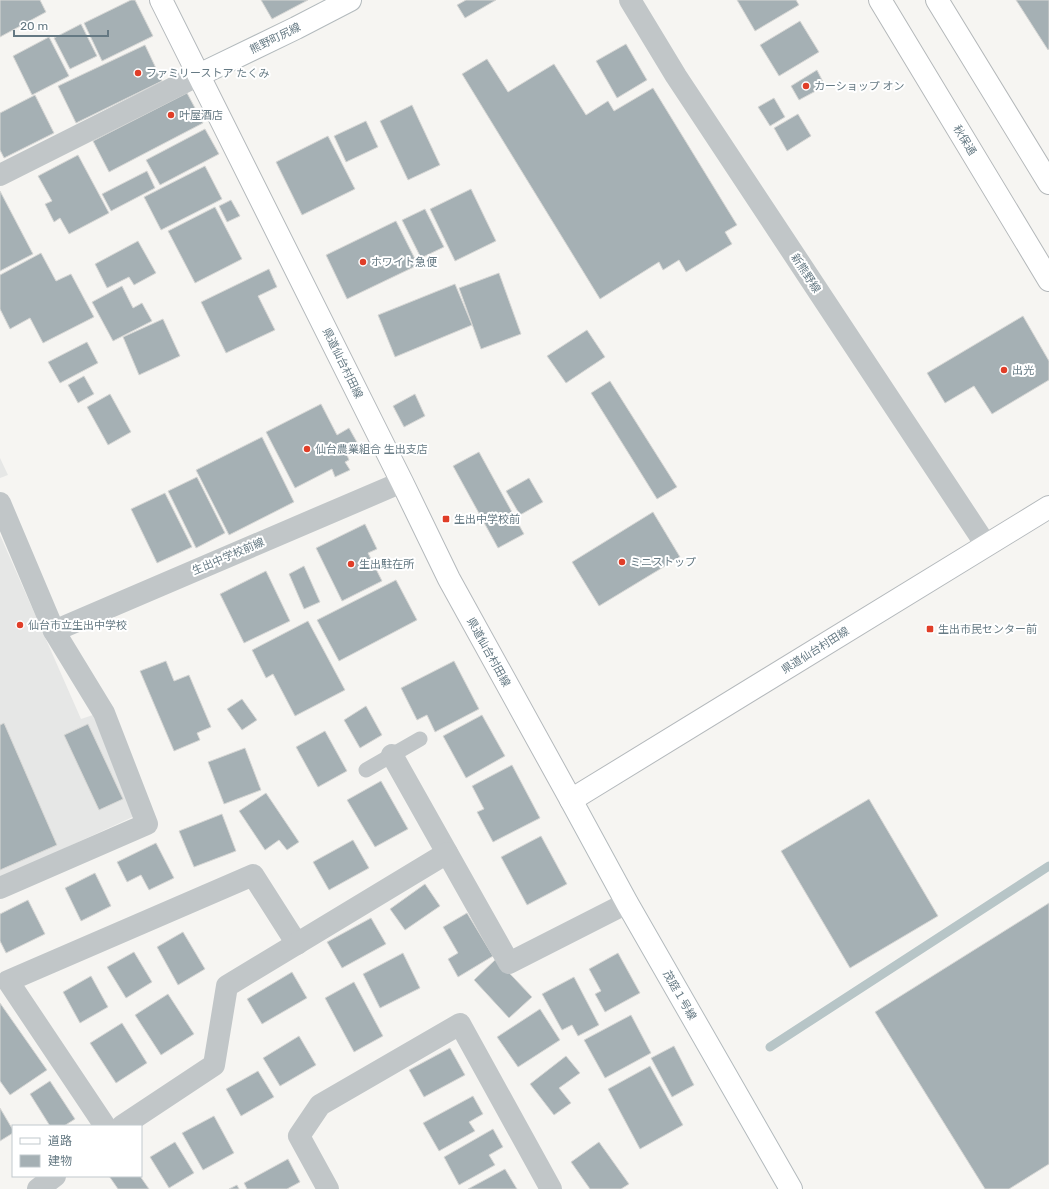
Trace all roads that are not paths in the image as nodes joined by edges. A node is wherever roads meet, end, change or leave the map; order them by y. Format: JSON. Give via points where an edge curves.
{"nodes":[{"id":1,"x":161,"y":0,"type":"edge"},
{"id":2,"x":350,"y":0,"type":"edge"},
{"id":3,"x":630,"y":0,"type":"edge"},
{"id":4,"x":880,"y":0,"type":"edge"},
{"id":5,"x":937,"y":0,"type":"edge"},
{"id":6,"x":199,"y":75,"type":"junction"},
{"id":7,"x":0,"y":175,"type":"edge"},
{"id":8,"x":1049,"y":183,"type":"edge"},
{"id":9,"x":1049,"y":280,"type":"edge"},
{"id":10,"x":402,"y":482,"type":"junction"},
{"id":11,"x":0,"y":503,"type":"edge"},
{"id":12,"x":1049,"y":507,"type":"edge"},
{"id":13,"x":986,"y":545,"type":"junction"},
{"id":14,"x":54,"y":630,"type":"junction"},
{"id":15,"x":420,"y":739,"type":"dead end"},
{"id":16,"x":392,"y":755,"type":"junction"},
{"id":17,"x":366,"y":770,"type":"dead end"},
{"id":18,"x":571,"y":800,"type":"junction"},
{"id":19,"x":447,"y":853,"type":"junction"},
{"id":20,"x":0,"y":888,"type":"edge"},
{"id":21,"x":627,"y":903,"type":"junction"},
{"id":22,"x":297,"y":944,"type":"junction"},
{"id":23,"x":104,"y":1125,"type":"edge"},
{"id":24,"x":124,"y":1125,"type":"edge"},
{"id":25,"x":54,"y":1177,"type":"edge"},
{"id":26,"x":38,"y":1189,"type":"edge"},
{"id":27,"x":328,"y":1189,"type":"edge"},
{"id":28,"x":551,"y":1189,"type":"edge"},
{"id":29,"x":791,"y":1189,"type":"edge"}],
"edges":[{"from":1,"to":6,"type":"main road","name":"県道仙台村田線"},
{"from":2,"to":6,"type":"main road","name":"熊野町尻線"},
{"from":3,"to":13,"type":"street","name":"新熊野線","via":[[681,83]]},
{"from":4,"to":9,"type":"main road","name":"秋保通"},
{"from":5,"to":8,"type":"main road"},
{"from":6,"to":7,"type":"street"},
{"from":6,"to":10,"type":"main road","name":"県道仙台村田線"},
{"from":10,"to":14,"type":"street","name":"生出中学校前線"},
{"from":10,"to":18,"type":"main road","name":"県道仙台村田線","via":[[449,579]]},
{"from":11,"to":14,"type":"street"},
{"from":12,"to":13,"type":"main road","name":"県道仙台村田線"},
{"from":13,"to":18,"type":"main road","name":"県道仙台村田線"},
{"from":14,"to":20,"type":"street","via":[[104,713],[147,824]]},
{"from":15,"to":16,"type":"lane"},
{"from":16,"to":17,"type":"lane"},
{"from":16,"to":19,"type":"street"},
{"from":18,"to":21,"type":"main road","name":"茂庭１号線"},
{"from":19,"to":21,"type":"street","via":[[510,964]]},
{"from":19,"to":22,"type":"street"},
{"from":21,"to":29,"type":"main road","name":"茂庭１号線"},
{"from":22,"to":23,"type":"street","via":[[253,876],[8,981]]},
{"from":22,"to":24,"type":"street","via":[[227,986],[214,1065]]},
{"from":25,"to":26,"type":"street"},
{"from":27,"to":28,"type":"street","via":[[299,1136],[320,1105],[460,1024]]}]}
